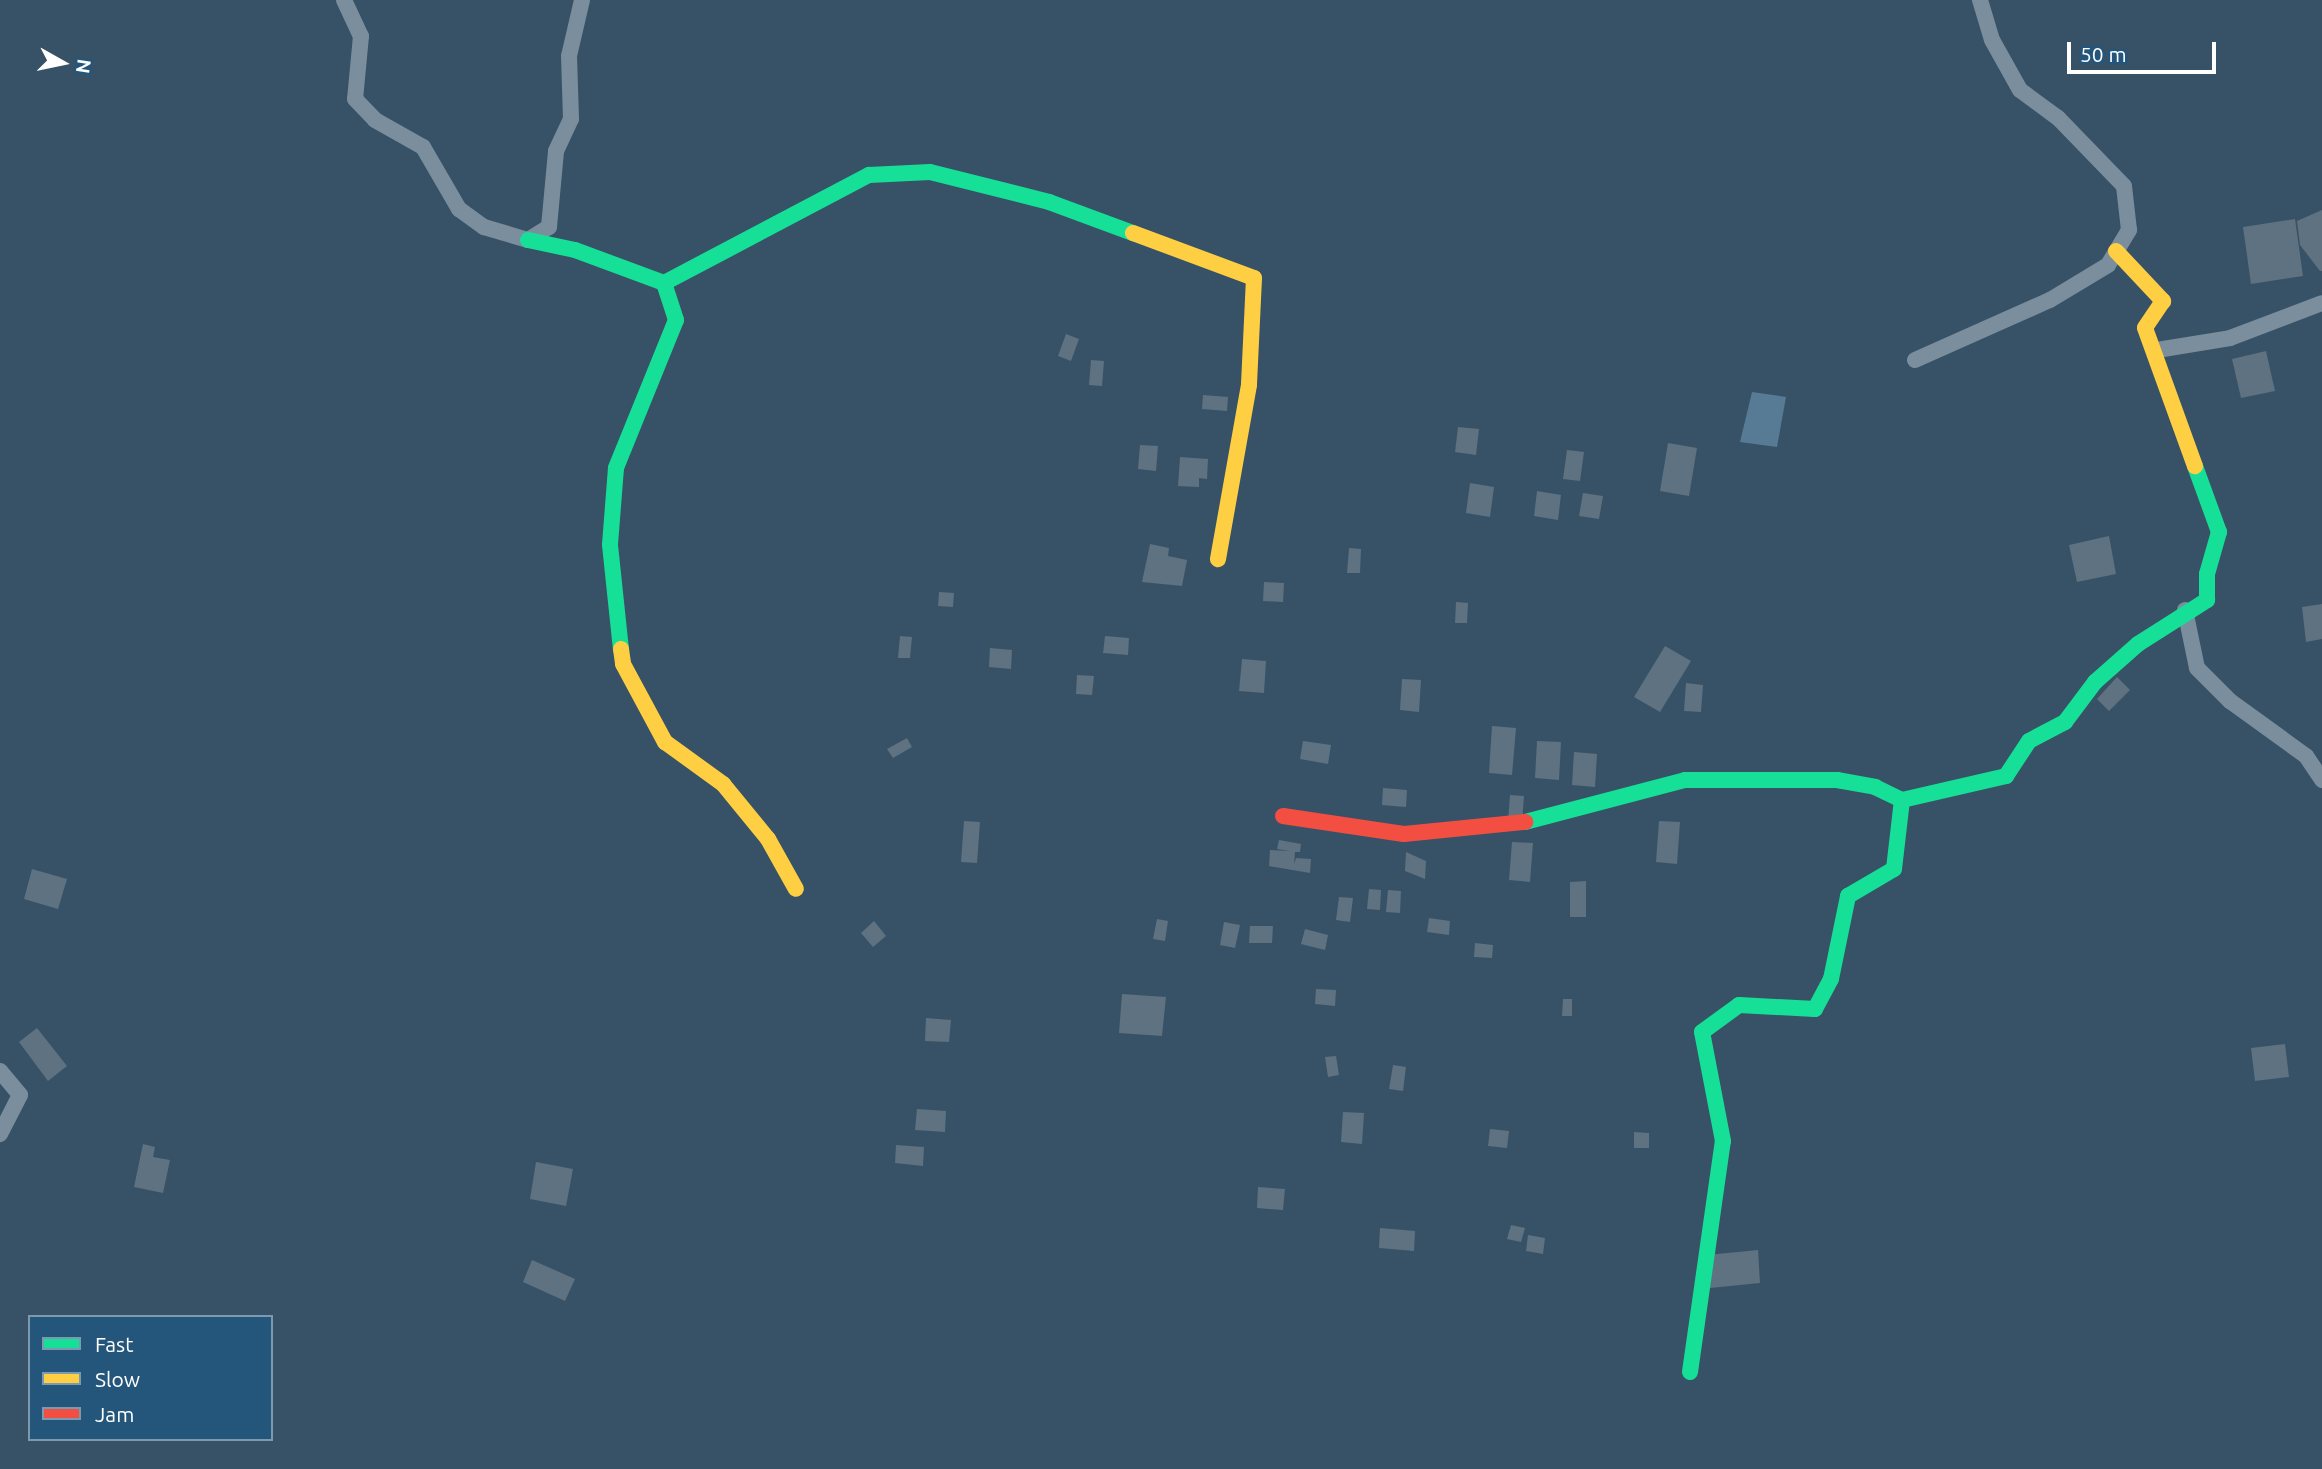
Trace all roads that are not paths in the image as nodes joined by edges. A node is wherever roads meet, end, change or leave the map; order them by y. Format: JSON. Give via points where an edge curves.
{"nodes":[{"id":1,"x":344,"y":0,"type":"edge"},
{"id":2,"x":582,"y":0,"type":"edge"},
{"id":3,"x":1980,"y":0,"type":"edge"},
{"id":4,"x":528,"y":240,"type":"junction"},
{"id":5,"x":2116,"y":251,"type":"junction"},
{"id":6,"x":664,"y":283,"type":"junction"},
{"id":7,"x":2322,"y":303,"type":"edge"},
{"id":8,"x":2157,"y":350,"type":"dead end"},
{"id":9,"x":1915,"y":360,"type":"dead end"},
{"id":10,"x":1218,"y":559,"type":"dead end"},
{"id":11,"x":2185,"y":610,"type":"junction"},
{"id":12,"x":2322,"y":780,"type":"edge"},
{"id":13,"x":1902,"y":800,"type":"junction"},
{"id":14,"x":1283,"y":816,"type":"dead end"},
{"id":15,"x":796,"y":889,"type":"dead end"},
{"id":16,"x":0,"y":1071,"type":"edge"},
{"id":17,"x":0,"y":1135,"type":"edge"},
{"id":18,"x":1690,"y":1372,"type":"dead end"}],
"edges":[{"from":1,"to":4,"type":"street","via":[[361,36],[355,99],[375,120],[423,147],[459,209],[484,227]]},
{"from":2,"to":4,"type":"street","via":[[569,56],[571,119],[556,151],[549,227]]},
{"from":3,"to":5,"type":"street","via":[[1992,40],[2020,90],[2058,118],[2124,186],[2129,230]]},
{"from":4,"to":6,"type":"street","via":[[575,250]]},
{"from":5,"to":9,"type":"street","via":[[2108,265],[2050,300]]},
{"from":5,"to":11,"type":"street","via":[[2163,301],[2145,328],[2219,532],[2207,574],[2207,600]]},
{"from":6,"to":10,"type":"street","via":[[869,175],[930,172],[1049,202],[1254,278],[1249,385]]},
{"from":6,"to":15,"type":"street","via":[[676,320],[616,468],[610,545],[623,664],[665,743],[723,784],[768,839]]},
{"from":7,"to":8,"type":"street","via":[[2230,338]]},
{"from":11,"to":12,"type":"street","via":[[2197,668],[2230,701],[2306,756]]},
{"from":11,"to":13,"type":"street","via":[[2095,682],[2065,722],[2029,741],[2006,776]]},
{"from":13,"to":14,"type":"street","via":[[1838,780],[1685,780],[1507,827],[1404,834]]},
{"from":13,"to":18,"type":"street","via":[[1894,869],[1848,896],[1830,979],[1815,1009],[1739,1005],[1702,1032],[1723,1141]]},
{"from":16,"to":17,"type":"street","via":[[20,1095]]}]}
